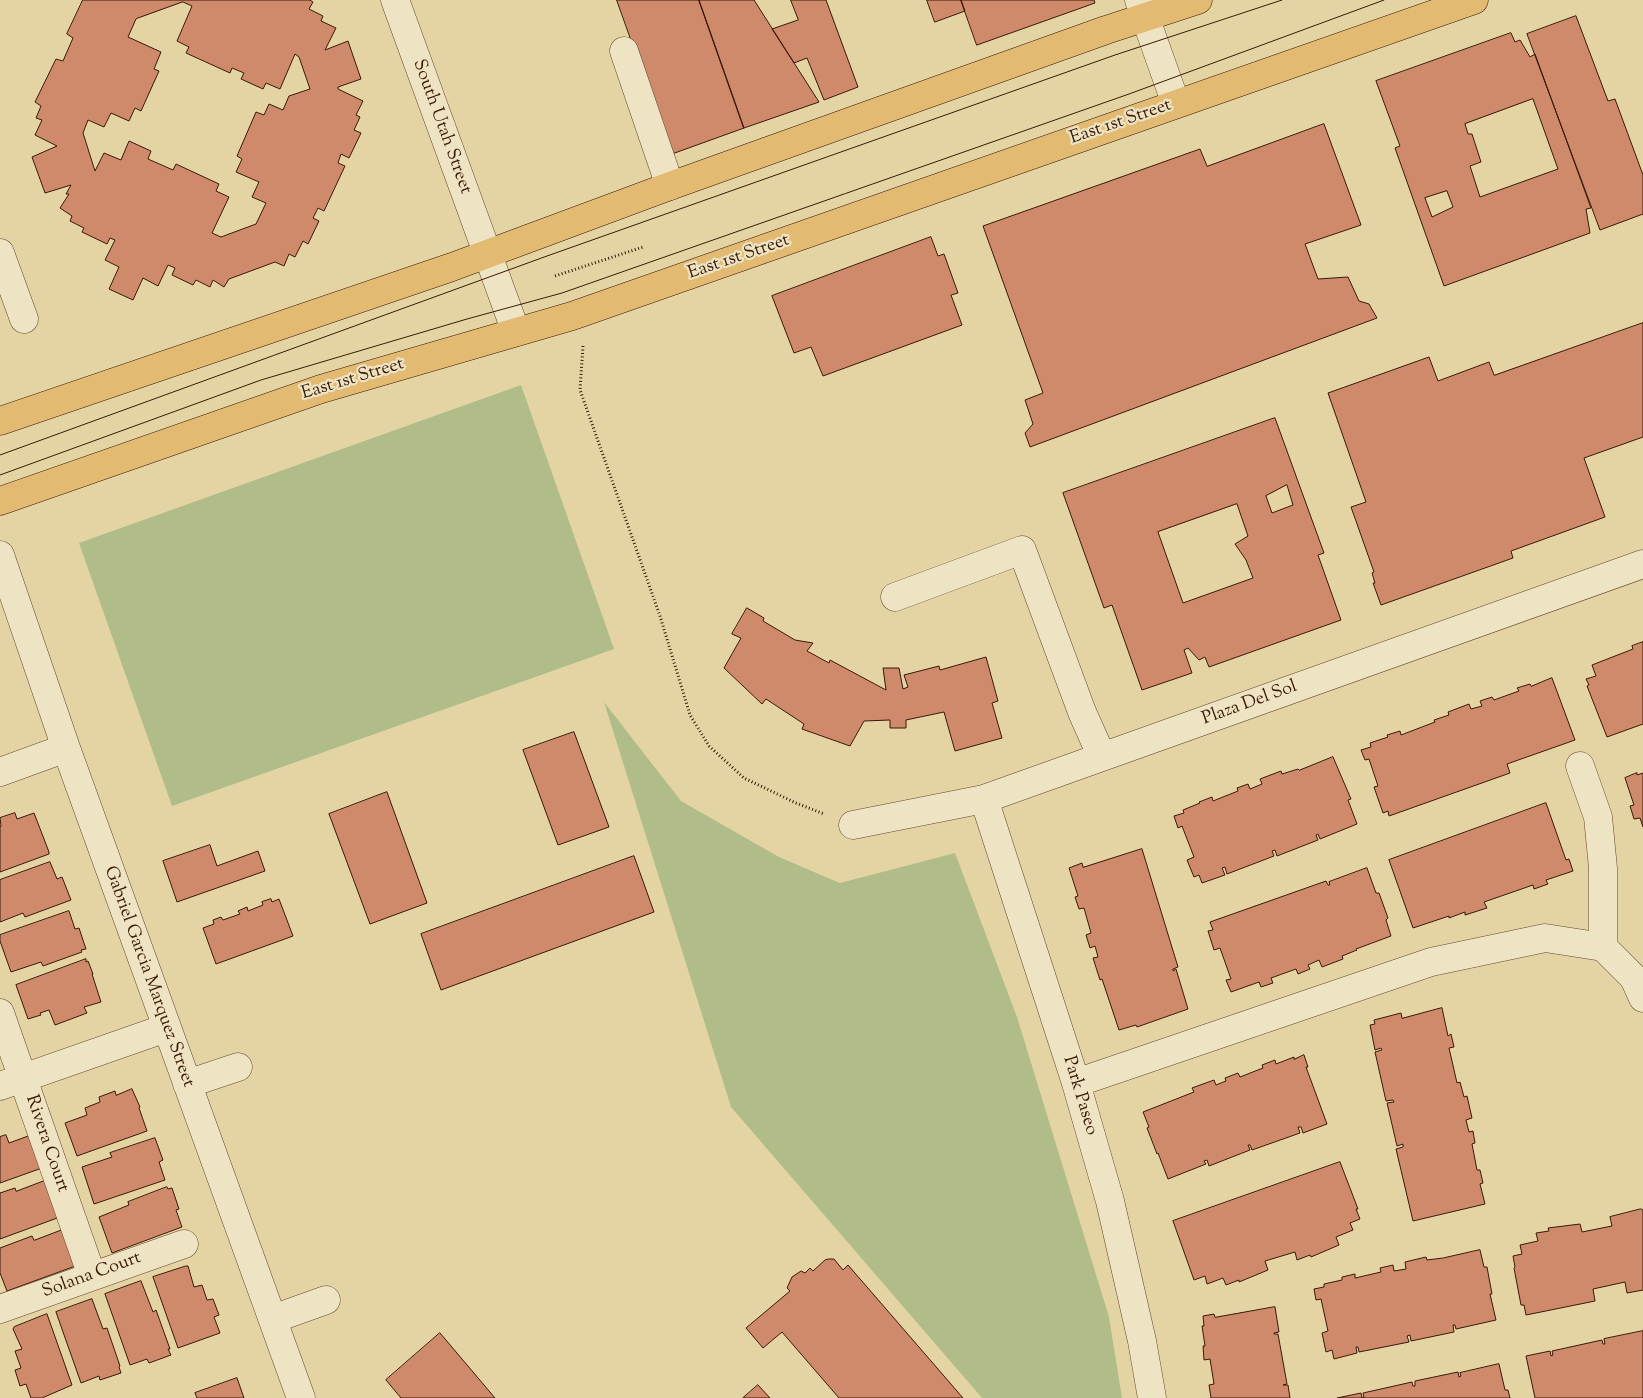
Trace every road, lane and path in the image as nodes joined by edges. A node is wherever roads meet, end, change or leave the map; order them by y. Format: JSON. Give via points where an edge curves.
{"nodes":[{"id":1,"x":395,"y":0,"type":"edge"},
{"id":2,"x":1198,"y":0,"type":"edge"},
{"id":3,"x":1474,"y":0,"type":"edge"},
{"id":4,"x":1142,"y":9,"type":"edge"},
{"id":5,"x":624,"y":52,"type":"dead end"},
{"id":6,"x":1176,"y":104,"type":"junction"},
{"id":7,"x":670,"y":186,"type":"junction"},
{"id":8,"x":643,"y":247,"type":"dead end"},
{"id":9,"x":0,"y":253,"type":"edge"},
{"id":10,"x":487,"y":253,"type":"junction"},
{"id":11,"x":555,"y":276,"type":"dead end"},
{"id":12,"x":24,"y":318,"type":"dead end"},
{"id":13,"x":516,"y":332,"type":"junction"},
{"id":14,"x":583,"y":342,"type":"dead end"},
{"id":15,"x":0,"y":421,"type":"edge"},
{"id":16,"x":0,"y":501,"type":"edge"},
{"id":17,"x":0,"y":555,"type":"edge"},
{"id":18,"x":1643,"y":564,"type":"edge"},
{"id":19,"x":895,"y":597,"type":"dead end"},
{"id":20,"x":66,"y":748,"type":"junction"},
{"id":21,"x":1102,"y":757,"type":"junction"},
{"id":22,"x":1580,"y":766,"type":"dead end"},
{"id":23,"x":0,"y":772,"type":"edge"},
{"id":24,"x":984,"y":799,"type":"junction"},
{"id":25,"x":853,"y":825,"type":"joint"},
{"id":26,"x":1603,"y":948,"type":"junction"},
{"id":27,"x":1643,"y":998,"type":"edge"},
{"id":28,"x":0,"y":1012,"type":"edge"},
{"id":29,"x":166,"y":1028,"type":"junction"},
{"id":30,"x":238,"y":1067,"type":"dead end"},
{"id":31,"x":12,"y":1082,"type":"edge"},
{"id":32,"x":1076,"y":1083,"type":"junction"},
{"id":33,"x":187,"y":1084,"type":"junction"},
{"id":34,"x":184,"y":1244,"type":"dead end"},
{"id":35,"x":92,"y":1276,"type":"junction"},
{"id":36,"x":326,"y":1300,"type":"dead end"},
{"id":37,"x":0,"y":1310,"type":"edge"},
{"id":38,"x":273,"y":1319,"type":"junction"},
{"id":39,"x":301,"y":1398,"type":"edge"},
{"id":40,"x":1152,"y":1398,"type":"edge"}],
"edges":[{"from":1,"to":10,"type":"street","name":"South Utah Street"},
{"from":2,"to":4,"type":"main road"},
{"from":3,"to":6,"type":"main road","name":"East 1st Street"},
{"from":4,"to":6,"type":"street"},
{"from":4,"to":7,"type":"main road"},
{"from":5,"to":7,"type":"street"},
{"from":6,"to":13,"type":"main road","name":"East 1st Street","via":[[649,289]]},
{"from":7,"to":10,"type":"main road"},
{"from":8,"to":11,"type":"path"},
{"from":9,"to":12,"type":"street"},
{"from":10,"to":13,"type":"street","name":"South Utah Street"},
{"from":10,"to":15,"type":"main road"},
{"from":13,"to":16,"type":"main road","name":"East 1st Street","via":[[321,389]]},
{"from":14,"to":25,"type":"path","via":[[580,390],[660,616],[690,715],[709,746],[744,778]]},
{"from":17,"to":20,"type":"street","name":"Gabriel Garcia Marquez Street"},
{"from":18,"to":21,"type":"street","name":"Plaza Del Sol"},
{"from":19,"to":21,"type":"street","via":[[1022,550]]},
{"from":20,"to":23,"type":"street"},
{"from":20,"to":29,"type":"street","name":"Gabriel Garcia Marquez Street"},
{"from":21,"to":24,"type":"street","name":"Plaza Del Sol"},
{"from":22,"to":26,"type":"street","via":[[1598,817],[1603,868]]},
{"from":24,"to":25,"type":"street","name":"Plaza Del Sol"},
{"from":24,"to":32,"type":"street","name":"Park Paseo"},
{"from":26,"to":27,"type":"street","via":[[1634,978]]},
{"from":26,"to":32,"type":"street","via":[[1545,938],[1431,962]]},
{"from":28,"to":31,"type":"street","name":"Rivera Court"},
{"from":29,"to":31,"type":"street"},
{"from":29,"to":33,"type":"street","name":"Gabriel Garcia Marquez Street"},
{"from":30,"to":33,"type":"street"},
{"from":31,"to":35,"type":"street","name":"Rivera Court"},
{"from":32,"to":40,"type":"street","name":"Park Paseo","via":[[1112,1211]]},
{"from":33,"to":38,"type":"street","name":"Gabriel Garcia Marquez Street"},
{"from":34,"to":35,"type":"street","name":"Solana Court"},
{"from":35,"to":37,"type":"street","name":"Solana Court"},
{"from":36,"to":38,"type":"street"},
{"from":38,"to":39,"type":"street","name":"Gabriel Garcia Marquez Street"}]}
